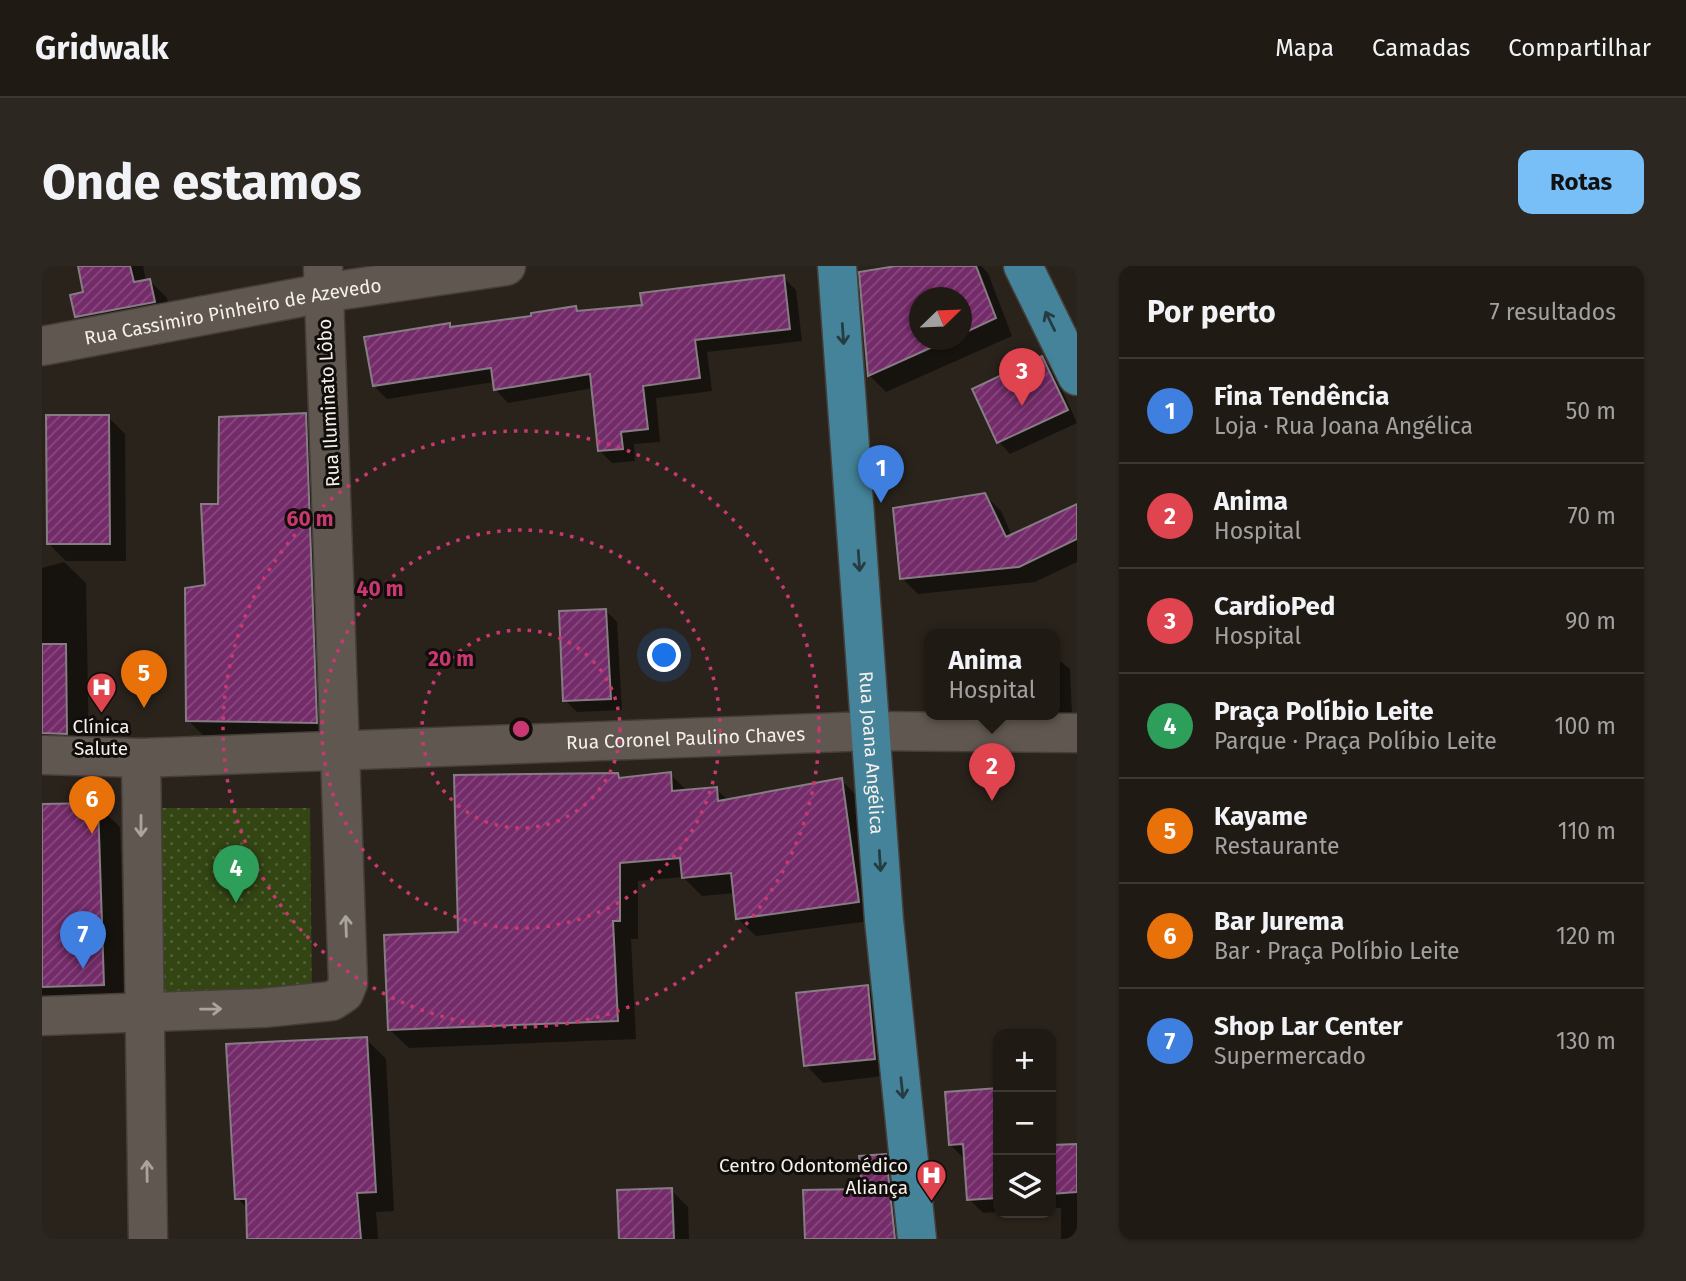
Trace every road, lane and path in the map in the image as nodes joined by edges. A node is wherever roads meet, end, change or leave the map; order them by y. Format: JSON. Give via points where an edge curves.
{"nodes":[{"id":1,"x":506,"y":266,"type":"edge"},
{"id":2,"x":838,"y":266,"type":"edge"},
{"id":3,"x":1023,"y":266,"type":"edge"},
{"id":4,"x":323,"y":280,"type":"edge"},
{"id":5,"x":42,"y":346,"type":"edge"},
{"id":6,"x":1077,"y":376,"type":"edge"},
{"id":7,"x":872,"y":731,"type":"junction"},
{"id":8,"x":1077,"y":733,"type":"edge"},
{"id":9,"x":341,"y":749,"type":"junction"},
{"id":10,"x":42,"y":755,"type":"edge"},
{"id":11,"x":141,"y":758,"type":"junction"},
{"id":12,"x":143,"y":1011,"type":"junction"},
{"id":13,"x":42,"y":1016,"type":"edge"},
{"id":14,"x":148,"y":1239,"type":"edge"},
{"id":15,"x":917,"y":1239,"type":"edge"}],
"edges":[{"from":1,"to":4,"type":"street","name":"Rua Cassimiro Pinheiro de Azevedo"},
{"from":2,"to":7,"type":"main road","name":"Rua Joana Angélica","one_way":true},
{"from":6,"to":3,"type":"main road","one_way":true},
{"from":4,"to":5,"type":"street","name":"Rua Cassimiro Pinheiro de Azevedo"},
{"from":4,"to":9,"type":"street","name":"Rua Iluminato Lôbo"},
{"from":7,"to":8,"type":"street","name":"Rua Coronel Paulino Chaves"},
{"from":7,"to":9,"type":"street","name":"Rua Coronel Paulino Chaves"},
{"from":7,"to":15,"type":"main road","name":"Rua Joana Angélica","one_way":true,"via":[[884,920]]},
{"from":9,"to":11,"type":"street","name":"Rua Coronel Paulino Chaves"},
{"from":12,"to":9,"type":"street","name":"Rua Iluminato Lôbo","one_way":true,"via":[[263,1008],[331,1001],[344,993],[348,983]]},
{"from":10,"to":11,"type":"street","name":"Rua Coronel Paulino Chaves"},
{"from":11,"to":12,"type":"street","one_way":true},
{"from":12,"to":13,"type":"street"},
{"from":14,"to":12,"type":"street","one_way":true}]}
